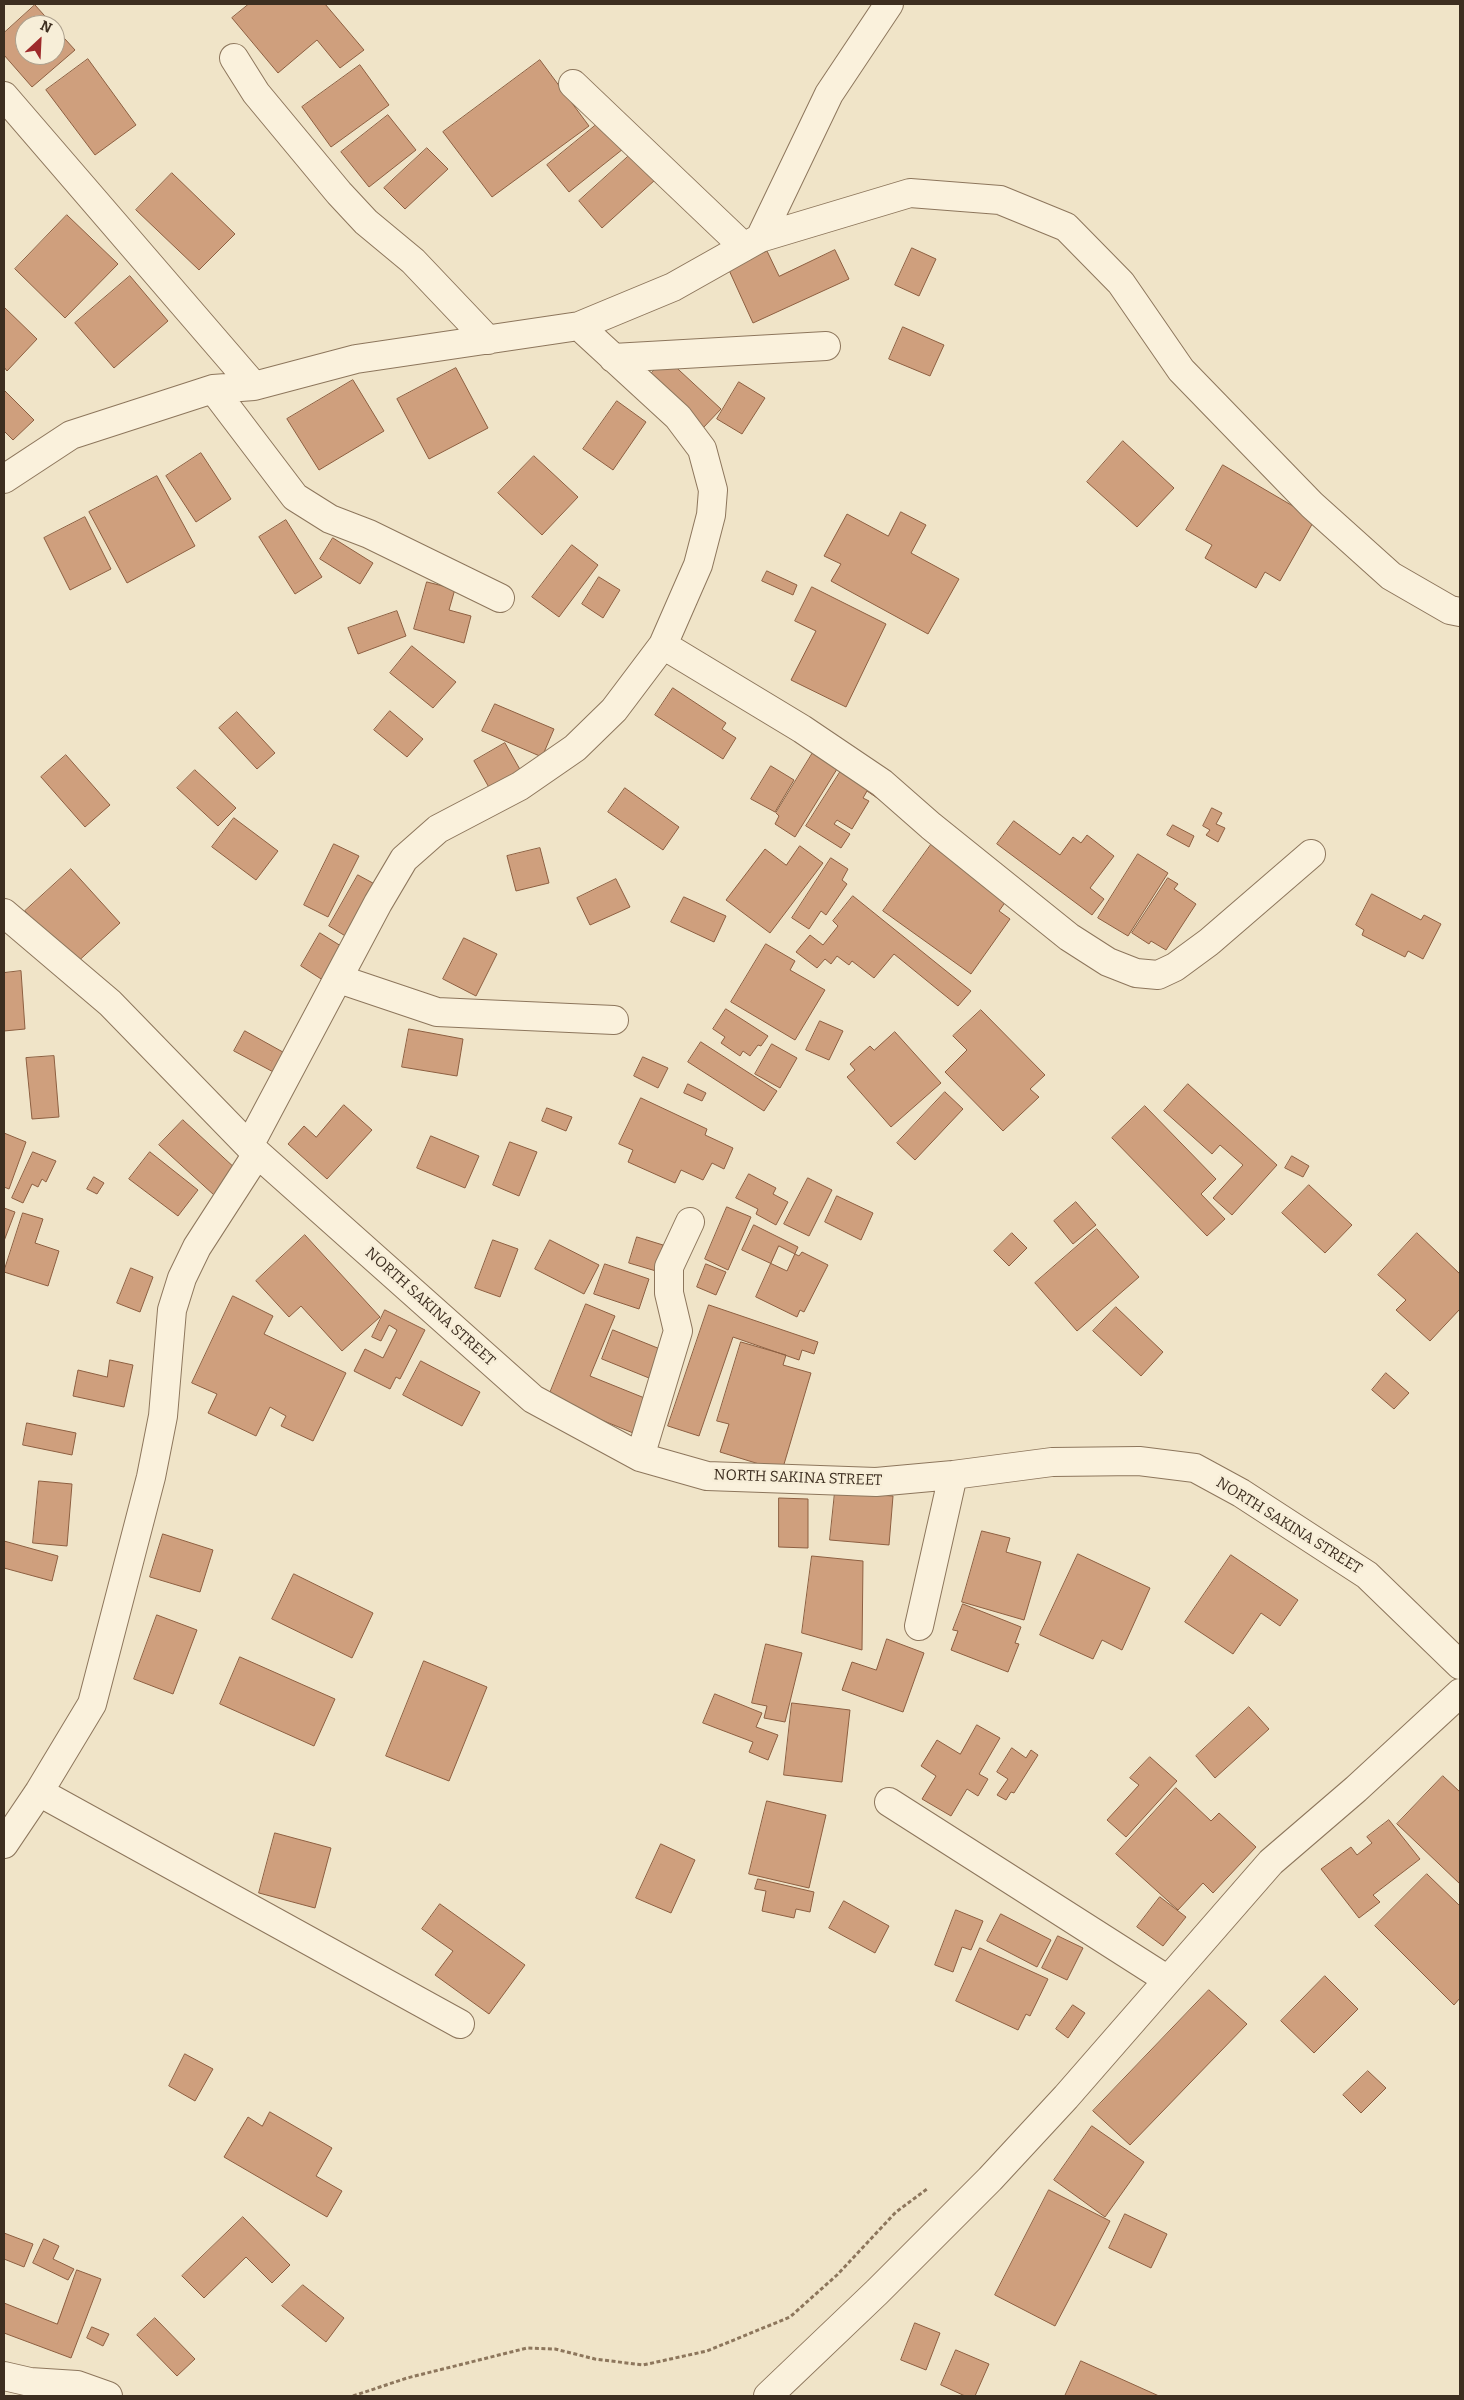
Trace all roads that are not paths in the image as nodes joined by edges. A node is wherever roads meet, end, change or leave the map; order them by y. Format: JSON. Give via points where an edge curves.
{"nodes":[{"id":1,"x":889,"y":4,"type":"edge"},
{"id":2,"x":234,"y":58,"type":"dead end"},
{"id":3,"x":573,"y":84,"type":"dead end"},
{"id":4,"x":4,"y":96,"type":"edge"},
{"id":5,"x":752,"y":242,"type":"junction"},
{"id":6,"x":579,"y":326,"type":"junction"},
{"id":7,"x":488,"y":340,"type":"junction"},
{"id":8,"x":826,"y":346,"type":"dead end"},
{"id":9,"x":613,"y":358,"type":"junction"},
{"id":10,"x":254,"y":386,"type":"junction"},
{"id":11,"x":213,"y":389,"type":"junction"},
{"id":12,"x":4,"y":479,"type":"edge"},
{"id":13,"x":500,"y":598,"type":"dead end"},
{"id":14,"x":1460,"y":612,"type":"edge"},
{"id":15,"x":663,"y":645,"type":"junction"},
{"id":16,"x":1311,"y":854,"type":"dead end"},
{"id":17,"x":4,"y":913,"type":"edge"},
{"id":18,"x":339,"y":979,"type":"junction"},
{"id":19,"x":614,"y":1020,"type":"dead end"},
{"id":20,"x":253,"y":1150,"type":"junction"},
{"id":21,"x":690,"y":1222,"type":"dead end"},
{"id":22,"x":640,"y":1457,"type":"junction"},
{"id":23,"x":954,"y":1475,"type":"junction"},
{"id":24,"x":919,"y":1626,"type":"dead end"},
{"id":25,"x":1460,"y":1664,"type":"edge"},
{"id":26,"x":1460,"y":1693,"type":"edge"},
{"id":27,"x":39,"y":1792,"type":"junction"},
{"id":28,"x":889,"y":1802,"type":"dead end"},
{"id":29,"x":4,"y":1844,"type":"edge"},
{"id":30,"x":1168,"y":1980,"type":"junction"},
{"id":31,"x":460,"y":2024,"type":"dead end"},
{"id":32,"x":4,"y":2376,"type":"edge"},
{"id":33,"x":108,"y":2396,"type":"edge"},
{"id":34,"x":768,"y":2396,"type":"edge"}],
"edges":[{"from":1,"to":5,"type":"street","via":[[829,94]]},
{"from":2,"to":7,"type":"street","via":[[256,93],[339,193],[366,222],[413,261]]},
{"from":3,"to":5,"type":"street"},
{"from":4,"to":10,"type":"street"},
{"from":5,"to":6,"type":"street","via":[[673,287]]},
{"from":5,"to":14,"type":"street","via":[[910,193],[1000,200],[1066,228],[1122,283],[1181,370],[1312,505],[1391,576],[1450,610]]},
{"from":6,"to":7,"type":"street"},
{"from":6,"to":9,"type":"street"},
{"from":7,"to":10,"type":"street","via":[[356,358]]},
{"from":8,"to":9,"type":"street"},
{"from":9,"to":15,"type":"street","via":[[678,416],[702,449],[713,490],[711,515],[698,565]]},
{"from":10,"to":11,"type":"street"},
{"from":11,"to":12,"type":"street","via":[[71,435]]},
{"from":11,"to":13,"type":"street","via":[[296,497],[330,519],[369,534]]},
{"from":15,"to":16,"type":"street","via":[[882,783],[1069,936],[1108,962],[1136,973],[1158,975],[1175,967],[1210,942]]},
{"from":15,"to":18,"type":"street","via":[[614,710],[575,748],[520,786],[438,829],[404,859]]},
{"from":17,"to":20,"type":"street","name":"NORTH SAKINA STREET","via":[[110,1003]]},
{"from":18,"to":19,"type":"street","via":[[437,1012]]},
{"from":18,"to":20,"type":"street"},
{"from":20,"to":22,"type":"street","name":"NORTH SAKINA STREET","via":[[532,1399]]},
{"from":20,"to":27,"type":"street","via":[[182,1278],[172,1310],[163,1416],[151,1477],[92,1704]]},
{"from":21,"to":22,"type":"street","via":[[669,1267],[669,1293],[678,1331]]},
{"from":22,"to":23,"type":"street","name":"NORTH SAKINA STREET","via":[[707,1476],[876,1482]]},
{"from":23,"to":24,"type":"street"},
{"from":23,"to":25,"type":"street","name":"NORTH SAKINA STREET","via":[[1052,1462],[1138,1461],[1195,1468],[1241,1492],[1367,1575]]},
{"from":26,"to":30,"type":"street","via":[[1271,1862]]},
{"from":27,"to":29,"type":"street"},
{"from":27,"to":31,"type":"street"},
{"from":28,"to":30,"type":"street"},
{"from":30,"to":34,"type":"street","via":[[1066,2098],[990,2178]]},
{"from":32,"to":33,"type":"street","via":[[30,2382],[77,2384]]}]}
